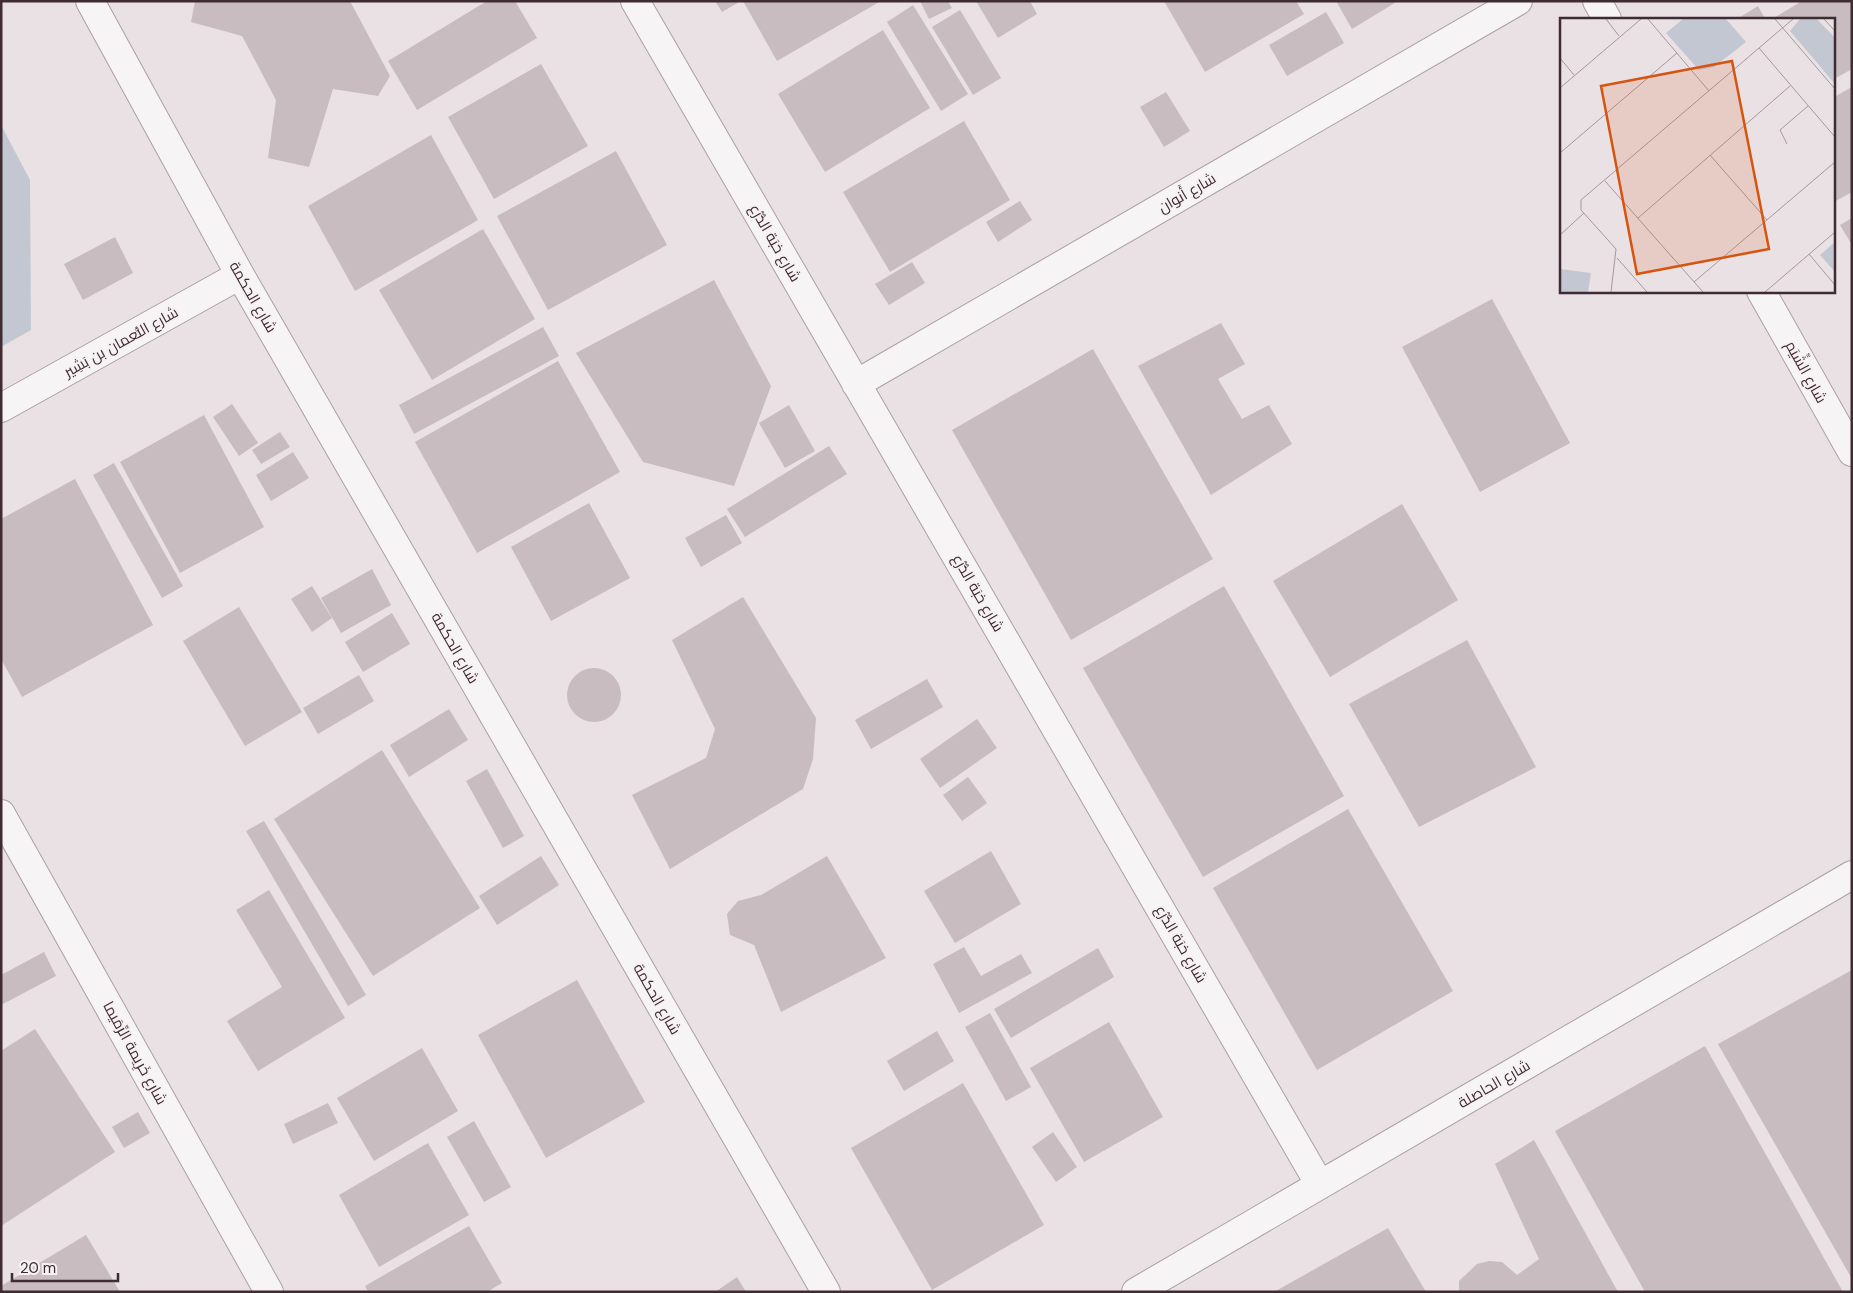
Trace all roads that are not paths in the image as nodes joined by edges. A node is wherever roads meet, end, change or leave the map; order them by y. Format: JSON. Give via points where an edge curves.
{"nodes":[{"id":1,"x":90,"y":1,"type":"edge"},
{"id":2,"x":636,"y":1,"type":"edge"},
{"id":3,"x":1518,"y":1,"type":"edge"},
{"id":4,"x":1597,"y":1,"type":"edge"},
{"id":5,"x":1606,"y":18,"type":"edge"},
{"id":6,"x":240,"y":275,"type":"junction"},
{"id":7,"x":1762,"y":292,"type":"edge"},
{"id":8,"x":856,"y":384,"type":"junction"},
{"id":9,"x":1,"y":408,"type":"edge"},
{"id":10,"x":1852,"y":452,"type":"edge"},
{"id":11,"x":1,"y":814,"type":"edge"},
{"id":12,"x":1852,"y":875,"type":"edge"},
{"id":13,"x":1320,"y":1185,"type":"junction"},
{"id":14,"x":268,"y":1292,"type":"edge"},
{"id":15,"x":826,"y":1292,"type":"edge"},
{"id":16,"x":1136,"y":1292,"type":"edge"}],
"edges":[{"from":1,"to":6,"type":"street","name":"شارع الحكمة"},
{"from":2,"to":8,"type":"street","name":"شارع خبَة الدُّرُع"},
{"from":3,"to":8,"type":"street","name":"شارع أَنوان"},
{"from":4,"to":5,"type":"street"},
{"from":6,"to":9,"type":"street","name":"شارع النُّعمان بن بَشِير"},
{"from":6,"to":15,"type":"street","name":"شارع الحكمة"},
{"from":7,"to":10,"type":"street","name":"شارع الشِّيَم"},
{"from":8,"to":13,"type":"street","name":"شارع خبَة الدُّرُع"},
{"from":11,"to":14,"type":"street","name":"شارع خَرِيمة الرِّمَيما"},
{"from":12,"to":13,"type":"street","name":"شارع الحاصلة"},
{"from":13,"to":16,"type":"street","name":"شارع الحاصلة"}]}
